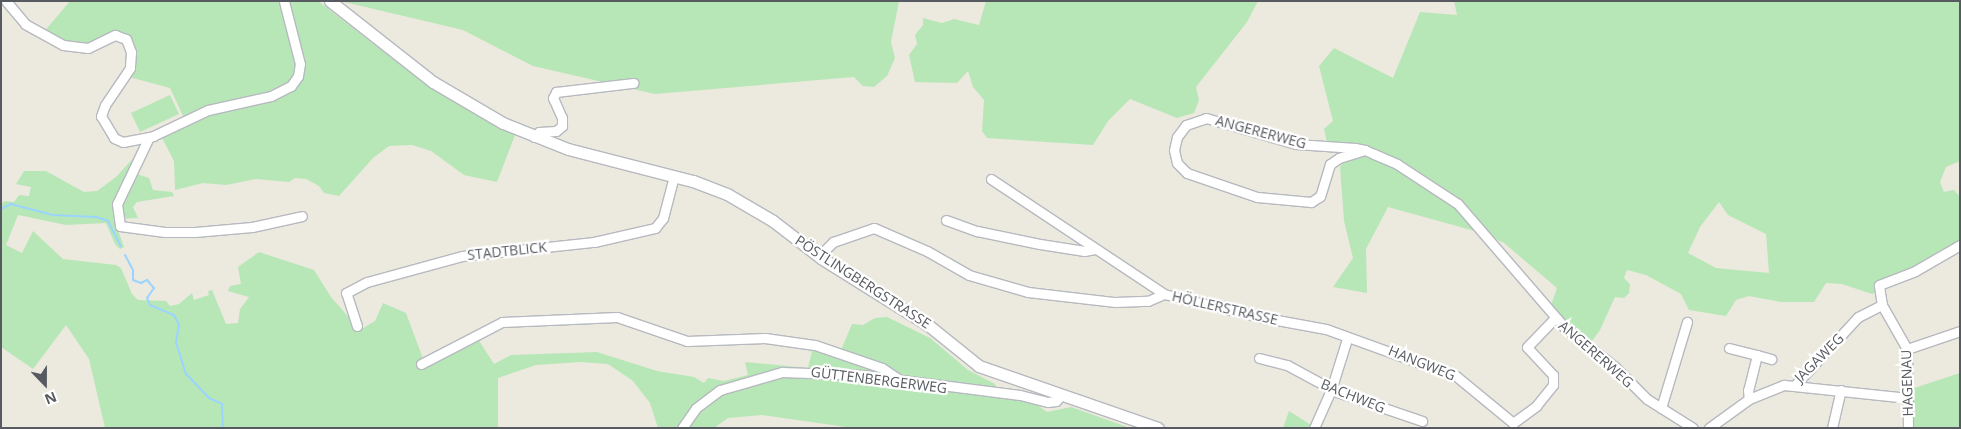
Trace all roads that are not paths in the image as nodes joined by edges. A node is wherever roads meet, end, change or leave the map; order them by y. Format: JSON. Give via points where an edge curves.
{"nodes":[{"id":1,"x":284,"y":1,"type":"edge"},
{"id":2,"x":330,"y":1,"type":"edge"},
{"id":3,"x":11,"y":3,"type":"edge"},
{"id":4,"x":633,"y":83,"type":"dead end"},
{"id":5,"x":534,"y":137,"type":"junction"},
{"id":6,"x":149,"y":138,"type":"junction"},
{"id":7,"x":1365,"y":150,"type":"junction"},
{"id":8,"x":674,"y":178,"type":"junction"},
{"id":9,"x":991,"y":179,"type":"dead end"},
{"id":10,"x":302,"y":216,"type":"dead end"},
{"id":11,"x":946,"y":220,"type":"dead end"},
{"id":12,"x":1960,"y":245,"type":"edge"},
{"id":13,"x":1095,"y":249,"type":"junction"},
{"id":14,"x":819,"y":256,"type":"junction"},
{"id":15,"x":1164,"y":294,"type":"junction"},
{"id":16,"x":1882,"y":305,"type":"junction"},
{"id":17,"x":1555,"y":318,"type":"junction"},
{"id":18,"x":1687,"y":322,"type":"dead end"},
{"id":19,"x":357,"y":326,"type":"dead end"},
{"id":20,"x":1960,"y":331,"type":"edge"},
{"id":21,"x":1347,"y":339,"type":"junction"},
{"id":22,"x":1729,"y":348,"type":"dead end"},
{"id":23,"x":1907,"y":349,"type":"junction"},
{"id":24,"x":1757,"y":355,"type":"junction"},
{"id":25,"x":1259,"y":358,"type":"dead end"},
{"id":26,"x":1771,"y":359,"type":"dead end"},
{"id":27,"x":421,"y":364,"type":"dead end"},
{"id":28,"x":900,"y":380,"type":"junction"},
{"id":29,"x":1794,"y":385,"type":"junction"},
{"id":30,"x":1331,"y":390,"type":"junction"},
{"id":31,"x":1841,"y":390,"type":"junction"},
{"id":32,"x":1061,"y":395,"type":"junction"},
{"id":33,"x":1908,"y":398,"type":"junction"},
{"id":34,"x":1749,"y":399,"type":"junction"},
{"id":35,"x":1661,"y":408,"type":"junction"},
{"id":36,"x":1422,"y":422,"type":"dead end"},
{"id":37,"x":1513,"y":423,"type":"joint"},
{"id":38,"x":682,"y":428,"type":"edge"},
{"id":39,"x":1158,"y":428,"type":"edge"},
{"id":40,"x":1314,"y":428,"type":"edge"},
{"id":41,"x":1693,"y":428,"type":"edge"},
{"id":42,"x":1709,"y":428,"type":"edge"},
{"id":43,"x":1832,"y":428,"type":"edge"},
{"id":44,"x":1908,"y":428,"type":"edge"}],
"edges":[{"from":1,"to":6,"type":"street","via":[[300,64],[298,76],[291,86],[271,96],[208,110]]},
{"from":2,"to":5,"type":"main road","name":"PÖSTLINGBERGSTRASSE","via":[[433,82],[488,115]]},
{"from":3,"to":6,"type":"street","via":[[29,27],[67,46],[90,48],[115,35],[124,37],[131,50],[130,68],[103,108],[102,119],[118,140]]},
{"from":4,"to":5,"type":"street","via":[[556,92],[553,98],[562,126],[556,131],[539,132]]},
{"from":5,"to":8,"type":"main road","name":"PÖSTLINGBERGSTRASSE"},
{"from":6,"to":10,"type":"street","via":[[117,204],[120,226],[195,232],[252,227]]},
{"from":7,"to":7,"type":"street","name":"ANGERERWEG","via":[[1296,144],[1206,118],[1186,125],[1177,137],[1174,150],[1177,163],[1187,173],[1257,196],[1311,202],[1320,196],[1330,164]]},
{"from":7,"to":17,"type":"street","name":"ANGERERWEG","via":[[1397,164],[1458,204]]},
{"from":8,"to":14,"type":"main road","name":"PÖSTLINGBERGSTRASSE","via":[[740,200]]},
{"from":8,"to":19,"type":"street","name":"STADTBLICK","via":[[660,222],[646,232],[594,242],[462,256],[354,286],[346,294]]},
{"from":9,"to":13,"type":"street"},
{"from":11,"to":13,"type":"street","via":[[977,232],[1084,251]]},
{"from":12,"to":16,"type":"street","via":[[1915,271],[1879,285]]},
{"from":13,"to":15,"type":"street"},
{"from":14,"to":15,"type":"street","name":"HÖLLERSTRASSE","via":[[831,243],[871,228],[904,240],[969,275],[1028,292],[1115,302],[1148,301]]},
{"from":14,"to":32,"type":"main road","name":"PÖSTLINGBERGSTRASSE","via":[[928,325],[979,366]]},
{"from":15,"to":21,"type":"street","name":"HÖLLERSTRASSE","via":[[1326,329]]},
{"from":16,"to":23,"type":"street","name":"HAGENAU"},
{"from":16,"to":29,"type":"street","name":"JAGAWEG","via":[[1858,317]]},
{"from":17,"to":35,"type":"street","name":"ANGERERWEG"},
{"from":17,"to":37,"type":"street","name":"ANGERERWEG","via":[[1527,347],[1553,375],[1553,385],[1536,406]]},
{"from":18,"to":35,"type":"street"},
{"from":20,"to":23,"type":"street"},
{"from":21,"to":30,"type":"street"},
{"from":21,"to":37,"type":"street","name":"HANGWEG","via":[[1366,341],[1456,376]]},
{"from":22,"to":24,"type":"street"},
{"from":23,"to":33,"type":"street","name":"HAGENAU"},
{"from":24,"to":26,"type":"street"},
{"from":24,"to":34,"type":"street","via":[[1748,390]]},
{"from":25,"to":30,"type":"street","name":"BACHWEG","via":[[1288,365]]},
{"from":27,"to":28,"type":"street","via":[[499,322],[617,317],[686,341],[766,338],[816,345],[882,368]]},
{"from":28,"to":32,"type":"street","name":"GÜTTENBERGERWEG","via":[[1020,395],[1048,402],[1056,401]]},
{"from":28,"to":38,"type":"street","name":"GÜTTENBERGERWEG","via":[[812,371],[770,374],[730,385],[710,396],[696,408]]},
{"from":29,"to":31,"type":"street"},
{"from":29,"to":34,"type":"street","name":"JAGAWEG","via":[[1779,386]]},
{"from":30,"to":36,"type":"street","name":"BACHWEG"},
{"from":30,"to":40,"type":"street"},
{"from":31,"to":33,"type":"street"},
{"from":31,"to":43,"type":"street"},
{"from":32,"to":39,"type":"main road","name":"PÖSTLINGBERGSTRASSE"},
{"from":33,"to":44,"type":"street","name":"HAGENAU"},
{"from":34,"to":42,"type":"street","name":"JAGAWEG"},
{"from":35,"to":41,"type":"street","name":"ANGERERWEG"}]}
